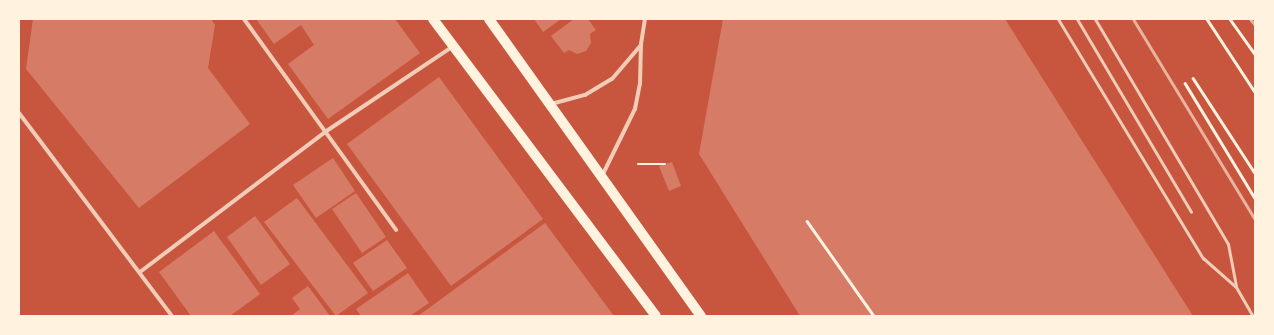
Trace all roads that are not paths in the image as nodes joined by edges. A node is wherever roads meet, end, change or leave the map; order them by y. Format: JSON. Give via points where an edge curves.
{"nodes":[{"id":1,"x":244,"y":19,"type":"edge"},
{"id":2,"x":433,"y":19,"type":"edge"},
{"id":3,"x":489,"y":19,"type":"edge"},
{"id":4,"x":645,"y":19,"type":"edge"},
{"id":5,"x":1058,"y":19,"type":"edge"},
{"id":6,"x":1077,"y":19,"type":"edge"},
{"id":7,"x":1095,"y":19,"type":"edge"},
{"id":8,"x":641,"y":44,"type":"junction"},
{"id":9,"x":453,"y":46,"type":"junction"},
{"id":10,"x":549,"y":104,"type":"junction"},
{"id":11,"x":19,"y":113,"type":"edge"},
{"id":12,"x":326,"y":132,"type":"junction"},
{"id":13,"x":601,"y":178,"type":"junction"},
{"id":14,"x":1191,"y":212,"type":"dead end"},
{"id":15,"x":396,"y":230,"type":"dead end"},
{"id":16,"x":140,"y":272,"type":"junction"},
{"id":17,"x":1236,"y":287,"type":"junction"},
{"id":18,"x":1252,"y":315,"type":"edge"},
{"id":19,"x":172,"y":316,"type":"edge"},
{"id":20,"x":656,"y":316,"type":"edge"},
{"id":21,"x":701,"y":316,"type":"edge"}],
"edges":[{"from":1,"to":12,"type":"street"},
{"from":2,"to":9,"type":"main road"},
{"from":3,"to":10,"type":"main road"},
{"from":4,"to":8,"type":"street"},
{"from":5,"to":17,"type":"lane","via":[[1203,258]]},
{"from":6,"to":14,"type":"lane"},
{"from":7,"to":17,"type":"lane","via":[[1228,244]]},
{"from":8,"to":10,"type":"street","via":[[612,79],[585,95]]},
{"from":8,"to":13,"type":"street","via":[[640,84],[635,109]]},
{"from":9,"to":12,"type":"street"},
{"from":9,"to":20,"type":"main road"},
{"from":10,"to":13,"type":"main road"},
{"from":11,"to":16,"type":"street"},
{"from":12,"to":15,"type":"street"},
{"from":12,"to":16,"type":"street"},
{"from":13,"to":21,"type":"main road"},
{"from":16,"to":19,"type":"street"},
{"from":17,"to":18,"type":"lane"}]}
